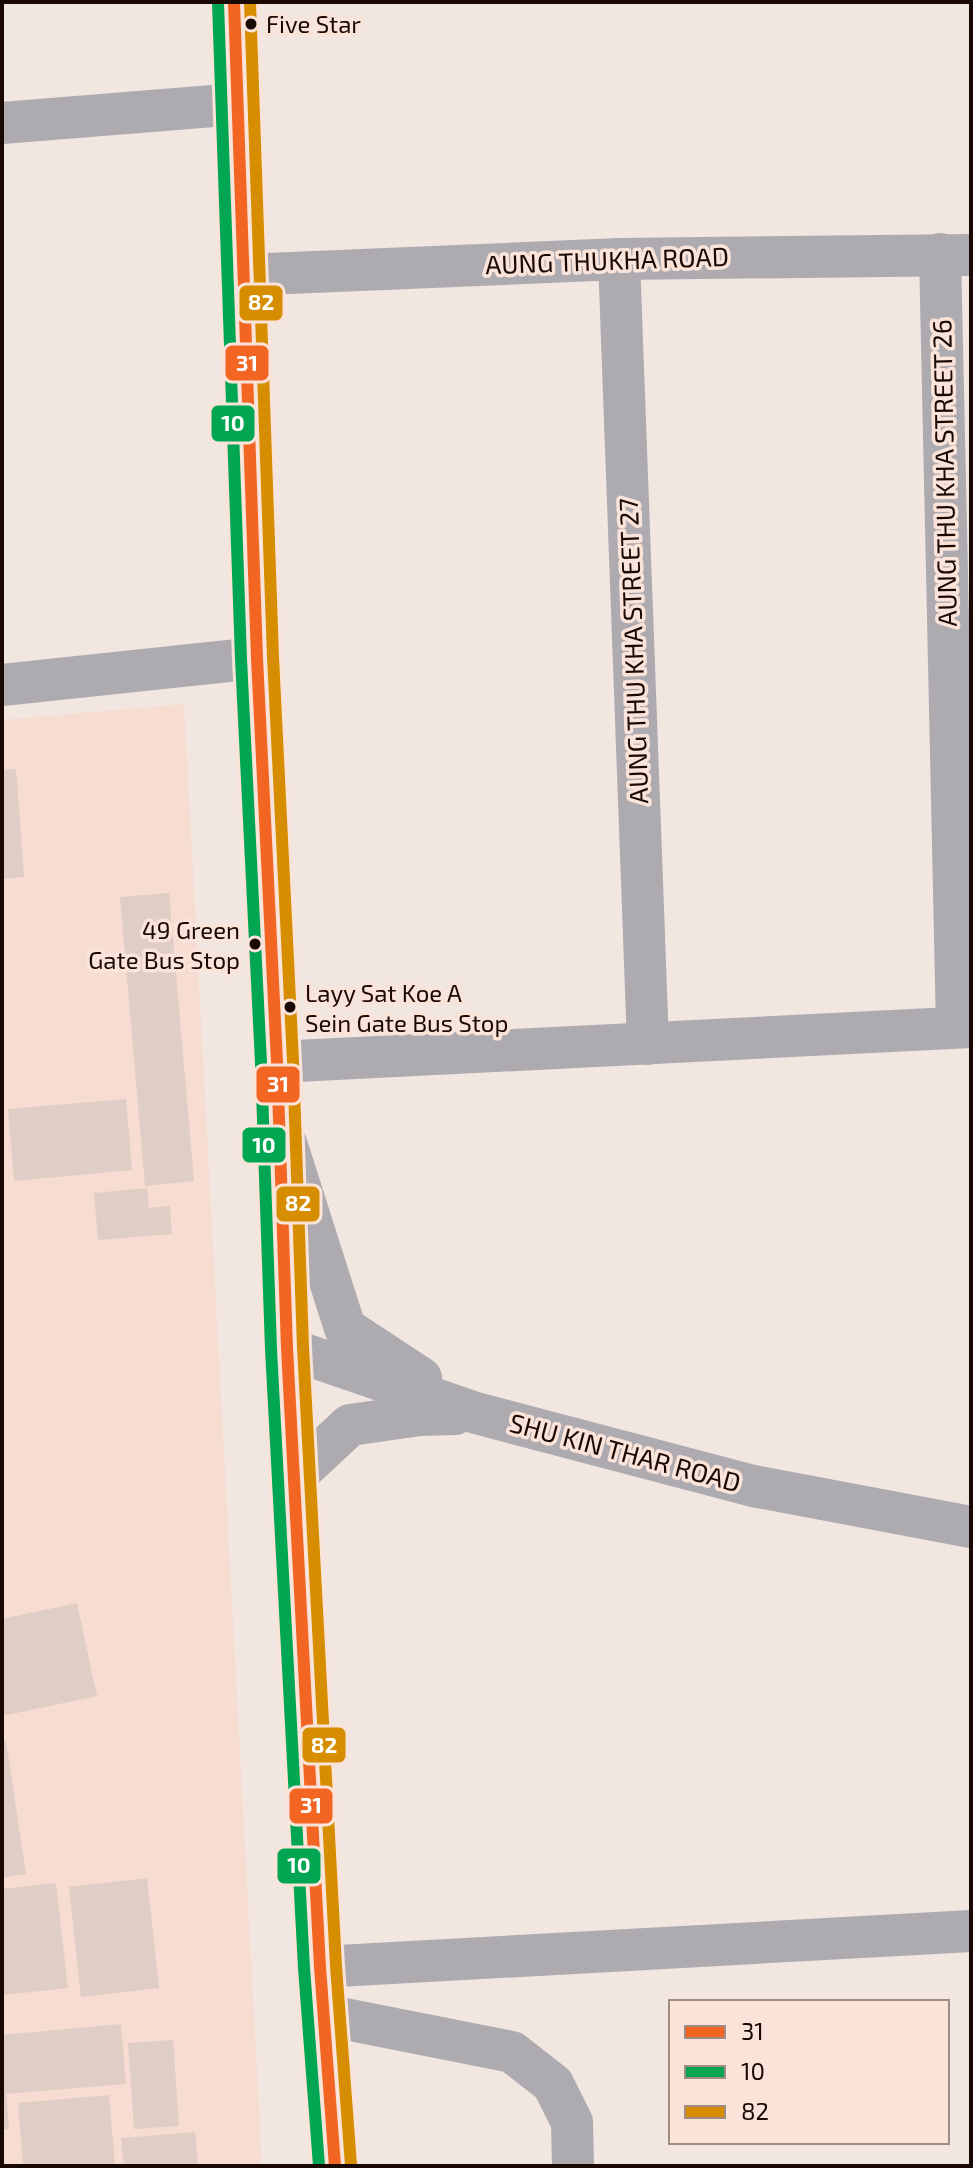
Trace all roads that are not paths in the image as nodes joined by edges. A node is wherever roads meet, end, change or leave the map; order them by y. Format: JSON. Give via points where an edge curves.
{"nodes":[{"id":1,"x":234,"y":2,"type":"edge"},
{"id":2,"x":238,"y":104,"type":"junction"},
{"id":3,"x":2,"y":123,"type":"edge"},
{"id":4,"x":955,"y":254,"type":"edge"},
{"id":5,"x":619,"y":259,"type":"junction"},
{"id":6,"x":244,"y":275,"type":"junction"},
{"id":7,"x":257,"y":658,"type":"junction"},
{"id":8,"x":2,"y":685,"type":"edge"},
{"id":9,"x":964,"y":1027,"type":"edge"},
{"id":10,"x":648,"y":1044,"type":"junction"},
{"id":11,"x":277,"y":1062,"type":"junction"},
{"id":12,"x":279,"y":1118,"type":"junction"},
{"id":13,"x":287,"y":1348,"type":"junction"},
{"id":14,"x":476,"y":1413,"type":"junction"},
{"id":15,"x":294,"y":1477,"type":"junction"},
{"id":16,"x":971,"y":1527,"type":"edge"},
{"id":17,"x":971,"y":1931,"type":"edge"},
{"id":18,"x":320,"y":1967,"type":"junction"},
{"id":19,"x":325,"y":2015,"type":"junction"},
{"id":20,"x":335,"y":2166,"type":"edge"},
{"id":21,"x":573,"y":2166,"type":"edge"}],
"edges":[{"from":1,"to":2,"type":"main road"},
{"from":2,"to":3,"type":"street"},
{"from":2,"to":6,"type":"main road"},
{"from":4,"to":5,"type":"street","name":"AUNG THUKHA ROAD"},
{"from":4,"to":9,"type":"street","name":"AUNG THU KHA STREET 26"},
{"from":5,"to":6,"type":"street","name":"AUNG THUKHA ROAD"},
{"from":5,"to":10,"type":"street","name":"AUNG THU KHA STREET 27"},
{"from":6,"to":7,"type":"main road"},
{"from":7,"to":8,"type":"street"},
{"from":7,"to":11,"type":"main road"},
{"from":9,"to":10,"type":"street"},
{"from":10,"to":11,"type":"street"},
{"from":11,"to":12,"type":"main road"},
{"from":12,"to":13,"type":"main road"},
{"from":12,"to":14,"type":"street","via":[[345,1328]]},
{"from":13,"to":14,"type":"street","name":"SHU KIN THAR ROAD"},
{"from":13,"to":15,"type":"main road"},
{"from":14,"to":15,"type":"street","via":[[350,1425]]},
{"from":14,"to":16,"type":"street","name":"SHU KIN THAR ROAD","via":[[753,1486]]},
{"from":15,"to":18,"type":"main road"},
{"from":17,"to":18,"type":"street"},
{"from":18,"to":19,"type":"main road"},
{"from":19,"to":20,"type":"main road"},
{"from":19,"to":21,"type":"street","via":[[512,2052],[553,2084],[572,2122]]}]}
